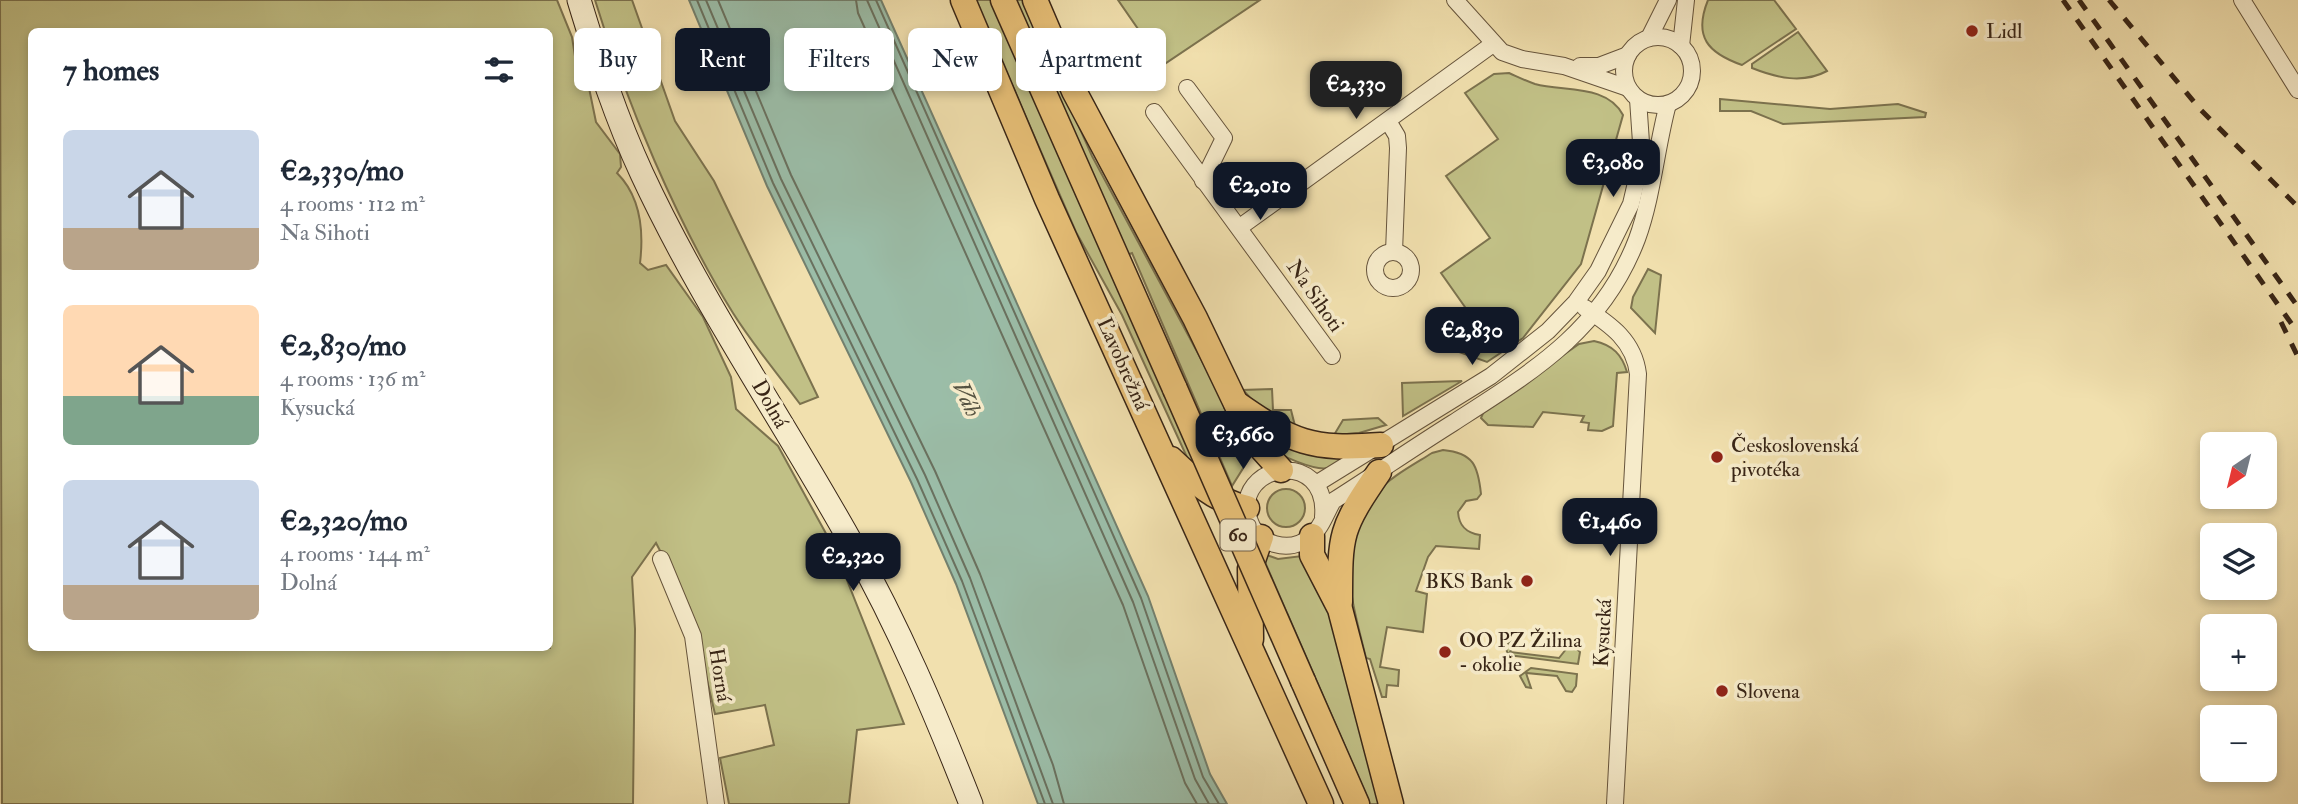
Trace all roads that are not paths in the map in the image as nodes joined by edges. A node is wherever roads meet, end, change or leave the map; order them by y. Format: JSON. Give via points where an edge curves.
{"nodes":[{"id":1,"x":579,"y":0,"type":"edge"},
{"id":2,"x":963,"y":0,"type":"edge"},
{"id":3,"x":1003,"y":0,"type":"edge"},
{"id":4,"x":1035,"y":0,"type":"edge"},
{"id":5,"x":1455,"y":0,"type":"edge"},
{"id":6,"x":1668,"y":0,"type":"edge"},
{"id":7,"x":1686,"y":0,"type":"edge"},
{"id":8,"x":2242,"y":0,"type":"edge"},
{"id":9,"x":1649,"y":38,"type":"junction"},
{"id":10,"x":1493,"y":44,"type":"junction"},
{"id":11,"x":1681,"y":46,"type":"junction"},
{"id":12,"x":1628,"y":55,"type":"junction"},
{"id":13,"x":1564,"y":66,"type":"junction"},
{"id":14,"x":1187,"y":88,"type":"dead end"},
{"id":15,"x":2298,"y":90,"type":"edge"},
{"id":16,"x":1633,"y":93,"type":"junction"},
{"id":17,"x":1668,"y":104,"type":"junction"},
{"id":18,"x":1154,"y":112,"type":"dead end"},
{"id":19,"x":1388,"y":121,"type":"junction"},
{"id":20,"x":1203,"y":181,"type":"junction"},
{"id":21,"x":1240,"y":227,"type":"junction"},
{"id":22,"x":1394,"y":252,"type":"dead end"},
{"id":23,"x":1576,"y":302,"type":"junction"},
{"id":24,"x":1593,"y":314,"type":"junction"},
{"id":25,"x":1332,"y":356,"type":"dead end"},
{"id":26,"x":1236,"y":403,"type":"junction"},
{"id":27,"x":1381,"y":445,"type":"junction"},
{"id":28,"x":1163,"y":452,"type":"junction"},
{"id":29,"x":1281,"y":470,"type":"junction"},
{"id":30,"x":1379,"y":472,"type":"junction"},
{"id":31,"x":1316,"y":484,"type":"junction"},
{"id":32,"x":1247,"y":508,"type":"junction"},
{"id":33,"x":1318,"y":526,"type":"junction"},
{"id":34,"x":1261,"y":537,"type":"junction"},
{"id":35,"x":661,"y":559,"type":"dead end"},
{"id":36,"x":1340,"y":609,"type":"junction"},
{"id":37,"x":1252,"y":654,"type":"junction"},
{"id":38,"x":716,"y":804,"type":"edge"},
{"id":39,"x":971,"y":804,"type":"edge"},
{"id":40,"x":1321,"y":804,"type":"edge"},
{"id":41,"x":1357,"y":804,"type":"edge"},
{"id":42,"x":1391,"y":804,"type":"edge"},
{"id":43,"x":1615,"y":804,"type":"edge"}],
"edges":[{"from":1,"to":39,"type":"main road","name":"Dolná","via":[[608,91],[642,174],[702,287],[852,544],[940,725]]},
{"from":2,"to":28,"type":"main road","name":"Ľavobrežná","number":"60","via":[[1047,199]]},
{"from":3,"to":41,"type":"main road","name":"Ľavobrežná","number":"60","bridge":true},
{"from":4,"to":26,"type":"main road","via":[[1074,91]]},
{"from":5,"to":10,"type":"street"},
{"from":6,"to":9,"type":"street"},
{"from":7,"to":11,"type":"street"},
{"from":8,"to":15,"type":"street"},
{"from":9,"to":11,"type":"street","via":[[1660,37]]},
{"from":9,"to":12,"type":"street"},
{"from":10,"to":13,"type":"street","via":[[1511,56]]},
{"from":10,"to":19,"type":"street"},
{"from":11,"to":17,"type":"street","via":[[1692,64],[1692,78],[1682,97]]},
{"from":12,"to":13,"type":"street","via":[[1599,66]]},
{"from":12,"to":16,"type":"street","via":[[1624,72]]},
{"from":13,"to":16,"type":"street"},
{"from":14,"to":20,"type":"street","via":[[1224,138]]},
{"from":16,"to":17,"type":"street","via":[[1653,105]]},
{"from":16,"to":23,"type":"street","via":[[1642,156],[1631,204],[1598,271]]},
{"from":17,"to":24,"type":"street","via":[[1636,239],[1616,282]]},
{"from":18,"to":20,"type":"street","name":"Na Sihoti"},
{"from":19,"to":21,"type":"street"},
{"from":19,"to":22,"type":"street","via":[[1398,136]]},
{"from":20,"to":21,"type":"street","name":"Na Sihoti"},
{"from":21,"to":25,"type":"street","name":"Na Sihoti"},
{"from":23,"to":24,"type":"street","name":"Kysucká"},
{"from":23,"to":27,"type":"street","via":[[1541,338],[1491,376]]},
{"from":24,"to":30,"type":"street","via":[[1558,353],[1535,370]]},
{"from":24,"to":43,"type":"street","name":"Kysucká","via":[[1627,341],[1638,374]]},
{"from":26,"to":27,"type":"main road","via":[[1296,441],[1336,448]]},
{"from":26,"to":29,"type":"main road","via":[[1253,439]]},
{"from":27,"to":31,"type":"street"},
{"from":28,"to":32,"type":"main road","via":[[1200,487],[1231,505]]},
{"from":28,"to":37,"type":"main road","name":"Ľavobrežná","number":"60"},
{"from":29,"to":31,"type":"street","via":[[1300,472]]},
{"from":29,"to":32,"type":"street","via":[[1261,479]]},
{"from":30,"to":33,"type":"street","via":[[1333,501]]},
{"from":30,"to":36,"type":"main road","via":[[1342,532]]},
{"from":31,"to":33,"type":"street","via":[[1324,505]]},
{"from":32,"to":34,"type":"street"},
{"from":33,"to":34,"type":"street","via":[[1303,542],[1281,546]]},
{"from":33,"to":36,"type":"main road","via":[[1312,555]]},
{"from":34,"to":37,"type":"main road","via":[[1250,569]]},
{"from":35,"to":38,"type":"street","name":"Horná","via":[[693,636]]},
{"from":36,"to":42,"type":"main road"},
{"from":37,"to":40,"type":"main road","name":"Ľavobrežná","number":"60"}]}
